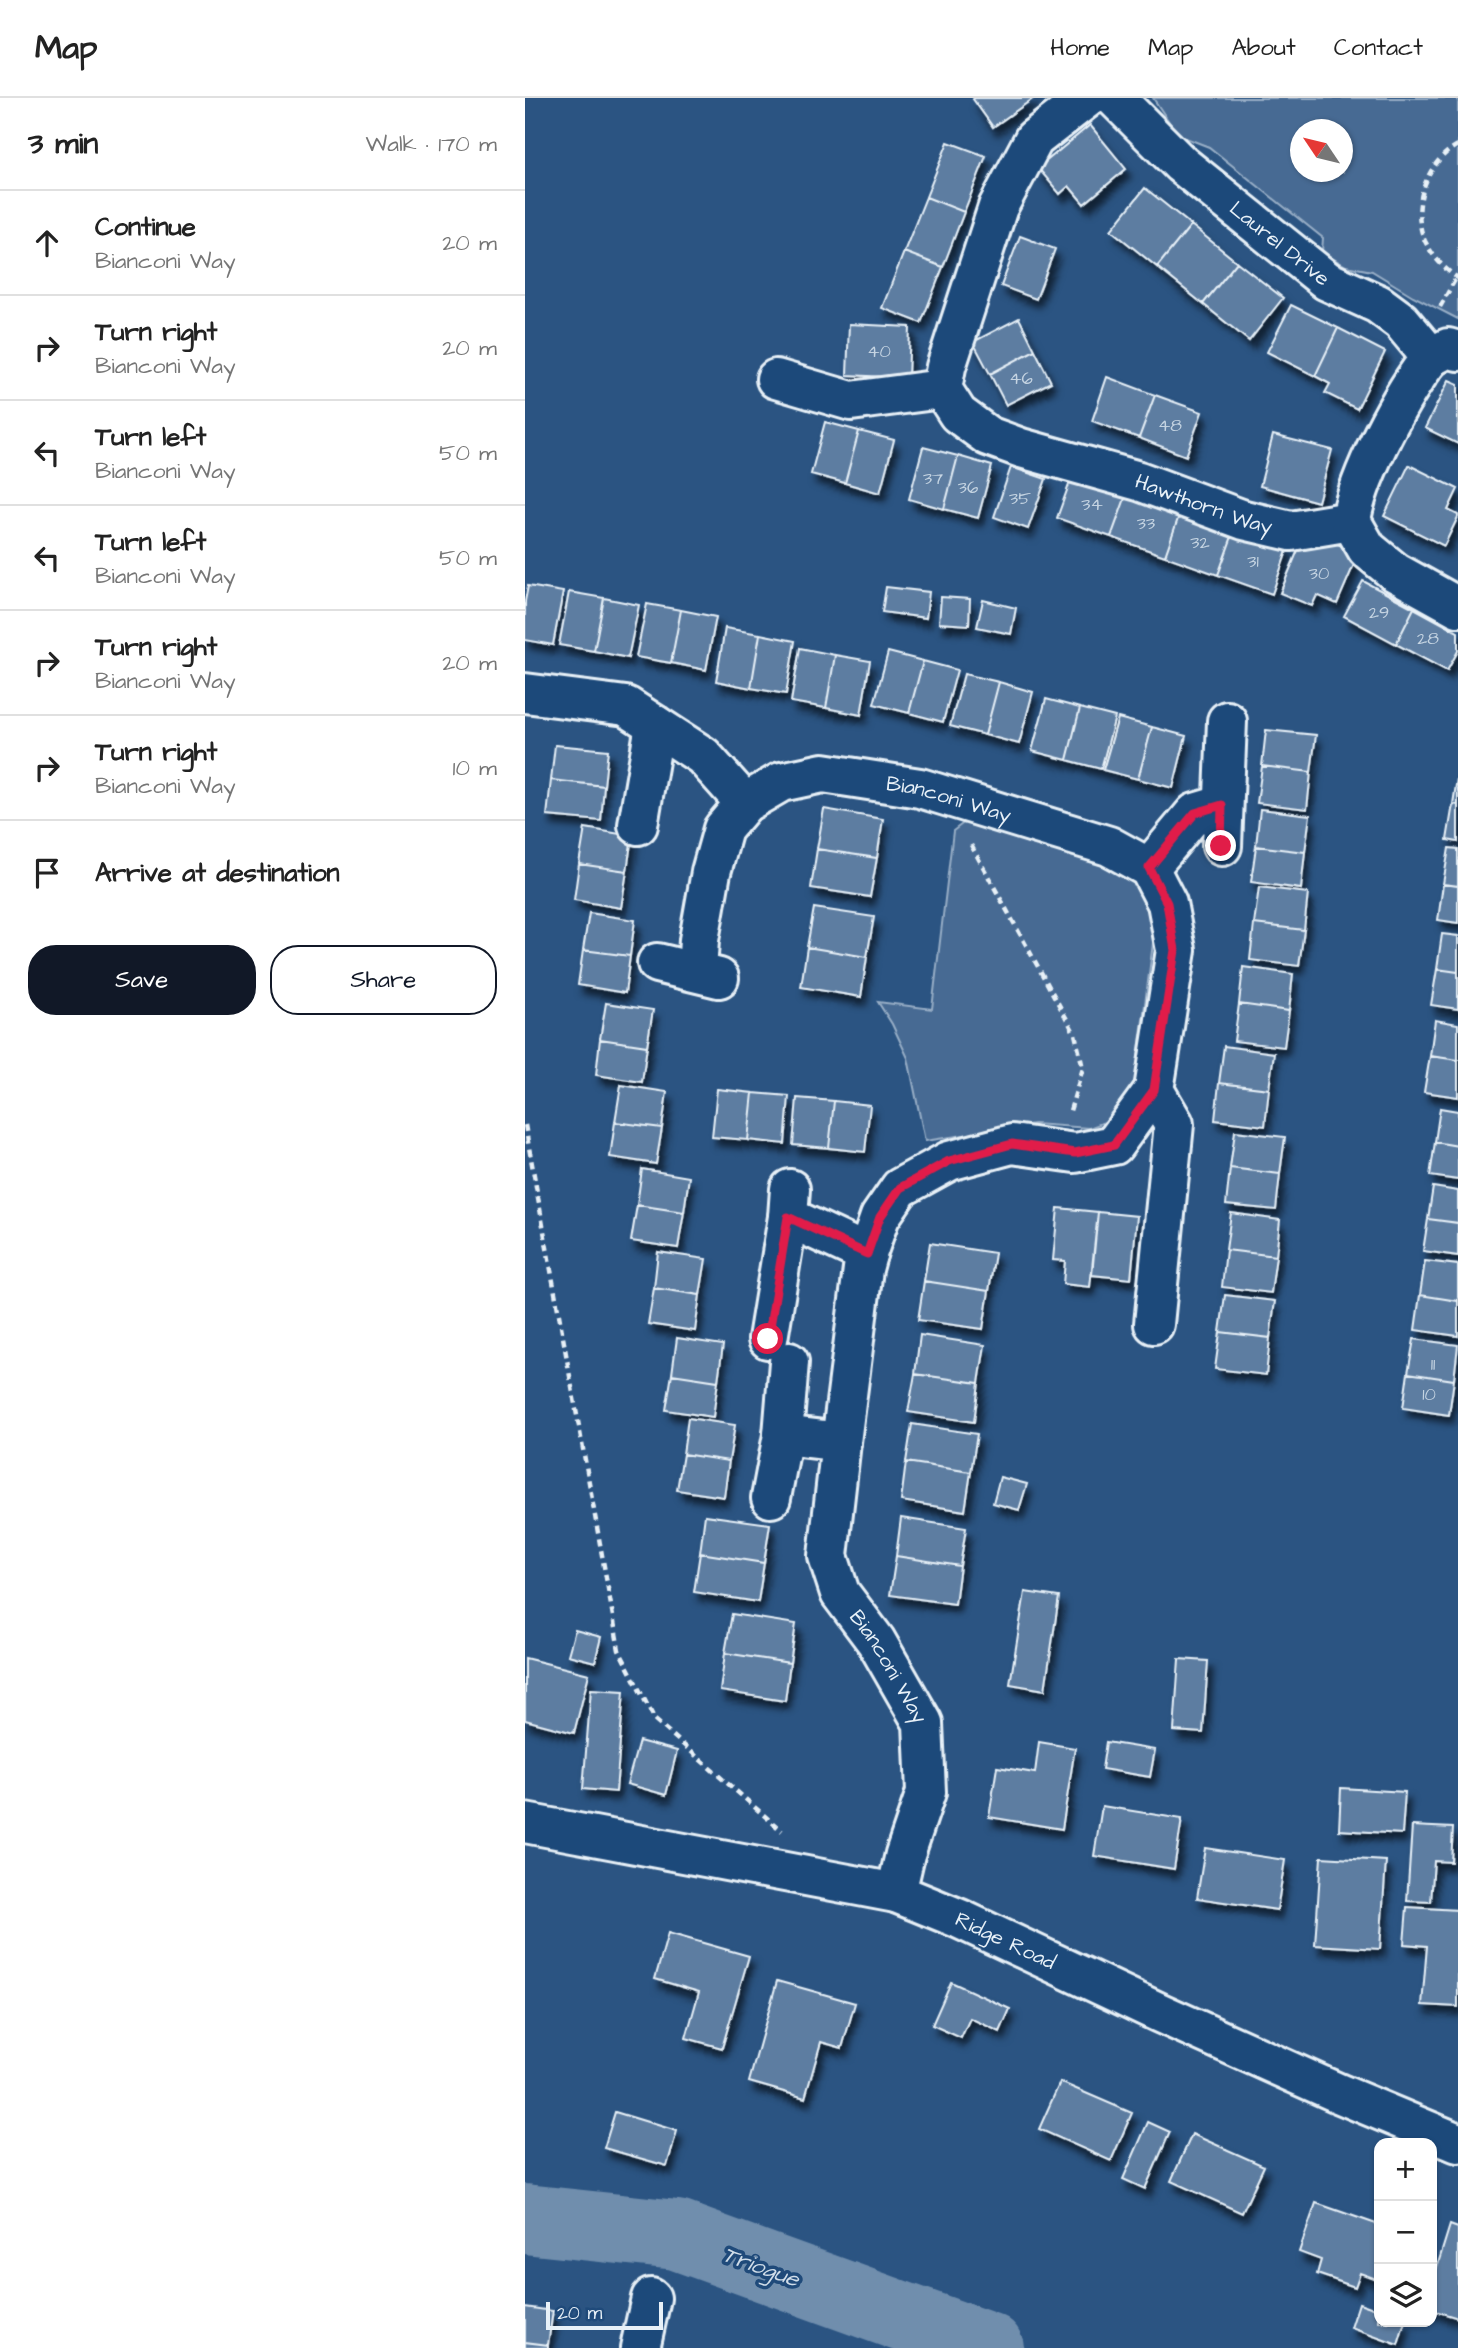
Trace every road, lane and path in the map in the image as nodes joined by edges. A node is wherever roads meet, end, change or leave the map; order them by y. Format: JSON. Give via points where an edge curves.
{"nodes":[{"id":1,"x":1087,"y":98,"type":"edge"},
{"id":2,"x":1115,"y":98,"type":"edge"},
{"id":3,"x":1458,"y":145,"type":"edge"},
{"id":4,"x":1458,"y":278,"type":"edge"},
{"id":5,"x":1444,"y":354,"type":"edge"},
{"id":6,"x":776,"y":379,"type":"dead end"},
{"id":7,"x":942,"y":389,"type":"junction"},
{"id":8,"x":1351,"y":521,"type":"junction"},
{"id":9,"x":1458,"y":607,"type":"edge"},
{"id":10,"x":525,"y":693,"type":"edge"},
{"id":11,"x":1227,"y":721,"type":"dead end"},
{"id":12,"x":655,"y":725,"type":"junction"},
{"id":13,"x":943,"y":795,"type":"junction"},
{"id":14,"x":745,"y":803,"type":"junction"},
{"id":15,"x":1222,"y":805,"type":"junction"},
{"id":16,"x":638,"y":825,"type":"dead end"},
{"id":17,"x":1221,"y":846,"type":"dead end"},
{"id":18,"x":1149,"y":868,"type":"junction"},
{"id":19,"x":657,"y":963,"type":"dead end"},
{"id":20,"x":1154,"y":1090,"type":"junction"},
{"id":21,"x":525,"y":1125,"type":"edge"},
{"id":22,"x":1037,"y":1147,"type":"junction"},
{"id":23,"x":867,"y":1254,"type":"junction"},
{"id":24,"x":1154,"y":1324,"type":"dead end"},
{"id":25,"x":783,"y":1435,"type":"junction"},
{"id":26,"x":841,"y":1442,"type":"junction"},
{"id":27,"x":772,"y":1498,"type":"dead end"},
{"id":28,"x":525,"y":1823,"type":"edge"},
{"id":29,"x":799,"y":1875,"type":"junction"},
{"id":30,"x":896,"y":1893,"type":"junction"},
{"id":31,"x":1458,"y":2143,"type":"edge"},
{"id":32,"x":652,"y":2298,"type":"dead end"},
{"id":33,"x":640,"y":2348,"type":"edge"}],
"edges":[{"from":1,"to":7,"type":"street","via":[[1034,139],[998,207]]},
{"from":2,"to":5,"type":"street","name":"Laurel Drive","via":[[1191,172],[1327,281],[1378,304]]},
{"from":3,"to":4,"type":"path","via":[[1433,167],[1419,215],[1424,239],[1437,261]]},
{"from":5,"to":8,"type":"street","via":[[1417,374],[1379,445]]},
{"from":6,"to":7,"type":"street","via":[[851,401]]},
{"from":7,"to":8,"type":"street","name":"Hawthorn Way","via":[[958,414],[988,436],[1139,481],[1244,520],[1291,531]]},
{"from":8,"to":9,"type":"street","via":[[1376,557]]},
{"from":10,"to":12,"type":"street","via":[[626,706]]},
{"from":11,"to":15,"type":"street"},
{"from":12,"to":14,"type":"street","via":[[703,756]]},
{"from":12,"to":16,"type":"street"},
{"from":13,"to":14,"type":"street","name":"Bianconi Way","via":[[823,773],[781,782]]},
{"from":13,"to":18,"type":"street","name":"Bianconi Way","via":[[1109,846]]},
{"from":13,"to":22,"type":"path","via":[[1075,1034],[1083,1068],[1070,1112]]},
{"from":14,"to":19,"type":"street","name":"Bianconi Way","via":[[723,829],[711,872],[699,940],[709,975]]},
{"from":15,"to":17,"type":"street"},
{"from":15,"to":18,"type":"street","via":[[1195,813]]},
{"from":18,"to":20,"type":"street","name":"Bianconi Way","via":[[1167,903],[1175,950]]},
{"from":20,"to":22,"type":"street","name":"Bianconi Way","via":[[1114,1145],[1075,1153]]},
{"from":20,"to":24,"type":"street","via":[[1174,1124]]},
{"from":21,"to":29,"type":"path","via":[[619,1650],[655,1720],[794,1841]]},
{"from":22,"to":23,"type":"street","name":"Bianconi Way","via":[[1012,1144],[949,1161],[900,1188],[880,1217]]},
{"from":23,"to":25,"type":"street","via":[[789,1203],[779,1351]]},
{"from":23,"to":26,"type":"street","name":"Bianconi Way"},
{"from":25,"to":26,"type":"street"},
{"from":25,"to":27,"type":"street"},
{"from":26,"to":30,"type":"street","name":"Bianconi Way","via":[[828,1556],[840,1593],[876,1642],[923,1723],[926,1792]]},
{"from":28,"to":29,"type":"street","name":"Ridge Road"},
{"from":29,"to":30,"type":"street","name":"Ridge Road"},
{"from":30,"to":31,"type":"street","name":"Ridge Road"},
{"from":32,"to":33,"type":"street"}]}
